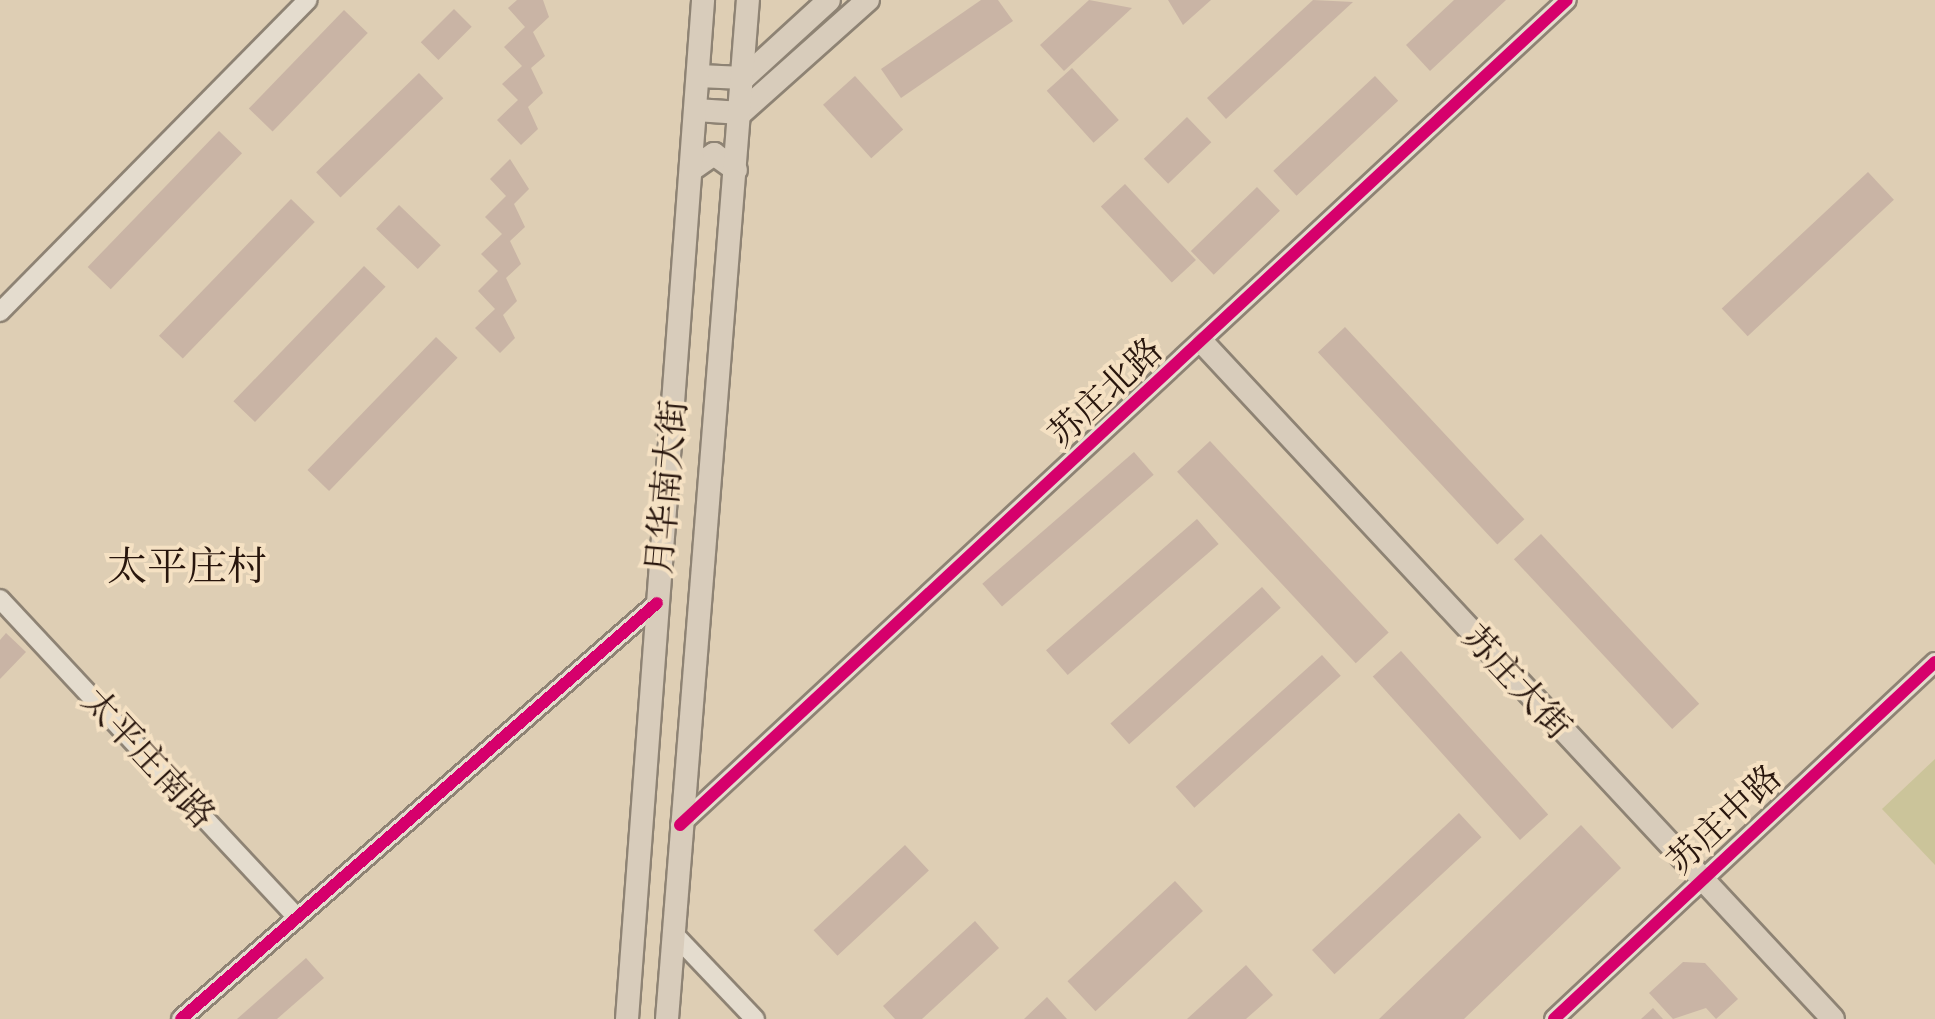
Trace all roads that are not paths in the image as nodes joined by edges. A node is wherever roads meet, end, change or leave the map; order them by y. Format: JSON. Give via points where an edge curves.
{"nodes":[{"id":1,"x":308,"y":0,"type":"edge"},
{"id":2,"x":703,"y":0,"type":"edge"},
{"id":3,"x":748,"y":0,"type":"edge"},
{"id":4,"x":828,"y":0,"type":"edge"},
{"id":5,"x":868,"y":0,"type":"edge"},
{"id":6,"x":1567,"y":0,"type":"edge"},
{"id":7,"x":698,"y":76,"type":"junction"},
{"id":8,"x":744,"y":78,"type":"junction"},
{"id":9,"x":696,"y":110,"type":"junction"},
{"id":10,"x":741,"y":113,"type":"junction"},
{"id":11,"x":691,"y":170,"type":"junction"},
{"id":12,"x":736,"y":170,"type":"junction"},
{"id":13,"x":0,"y":312,"type":"edge"},
{"id":14,"x":1203,"y":343,"type":"junction"},
{"id":15,"x":0,"y":600,"type":"edge"},
{"id":16,"x":657,"y":603,"type":"junction"},
{"id":17,"x":1935,"y":662,"type":"edge"},
{"id":18,"x":680,"y":825,"type":"junction"},
{"id":19,"x":1701,"y":881,"type":"junction"},
{"id":20,"x":297,"y":917,"type":"junction"},
{"id":21,"x":674,"y":933,"type":"junction"},
{"id":22,"x":181,"y":1019,"type":"edge"},
{"id":23,"x":627,"y":1019,"type":"edge"},
{"id":24,"x":667,"y":1019,"type":"edge"},
{"id":25,"x":755,"y":1019,"type":"edge"},
{"id":26,"x":1554,"y":1019,"type":"edge"},
{"id":27,"x":1834,"y":1019,"type":"edge"}],
"edges":[{"from":1,"to":13,"type":"street"},
{"from":2,"to":7,"type":"main road","name":"月华南大街"},
{"from":3,"to":8,"type":"main road","name":"月华南大街"},
{"from":4,"to":8,"type":"main road"},
{"from":5,"to":10,"type":"main road"},
{"from":6,"to":14,"type":"street","name":"苏庄北路"},
{"from":7,"to":8,"type":"main road"},
{"from":7,"to":9,"type":"main road","name":"月华南大街"},
{"from":8,"to":10,"type":"main road","name":"月华南大街"},
{"from":9,"to":10,"type":"main road"},
{"from":9,"to":11,"type":"main road","name":"月华南大街"},
{"from":10,"to":12,"type":"main road","name":"月华南大街"},
{"from":11,"to":12,"type":"main road","via":[[714,154]]},
{"from":11,"to":16,"type":"main road","name":"月华南大街"},
{"from":12,"to":18,"type":"main road","name":"月华南大街"},
{"from":14,"to":18,"type":"street","name":"苏庄北路"},
{"from":14,"to":19,"type":"main road","name":"苏庄大街"},
{"from":15,"to":20,"type":"street","name":"太平庄南路"},
{"from":16,"to":20,"type":"street"},
{"from":16,"to":23,"type":"main road","name":"月华南大街"},
{"from":17,"to":19,"type":"street","name":"苏庄中路"},
{"from":18,"to":21,"type":"main road","name":"月华南大街"},
{"from":19,"to":26,"type":"street","name":"苏庄中路"},
{"from":19,"to":27,"type":"main road","name":"苏庄大街"},
{"from":20,"to":22,"type":"street"},
{"from":21,"to":24,"type":"main road","name":"月华南大街"},
{"from":21,"to":25,"type":"street"}]}
